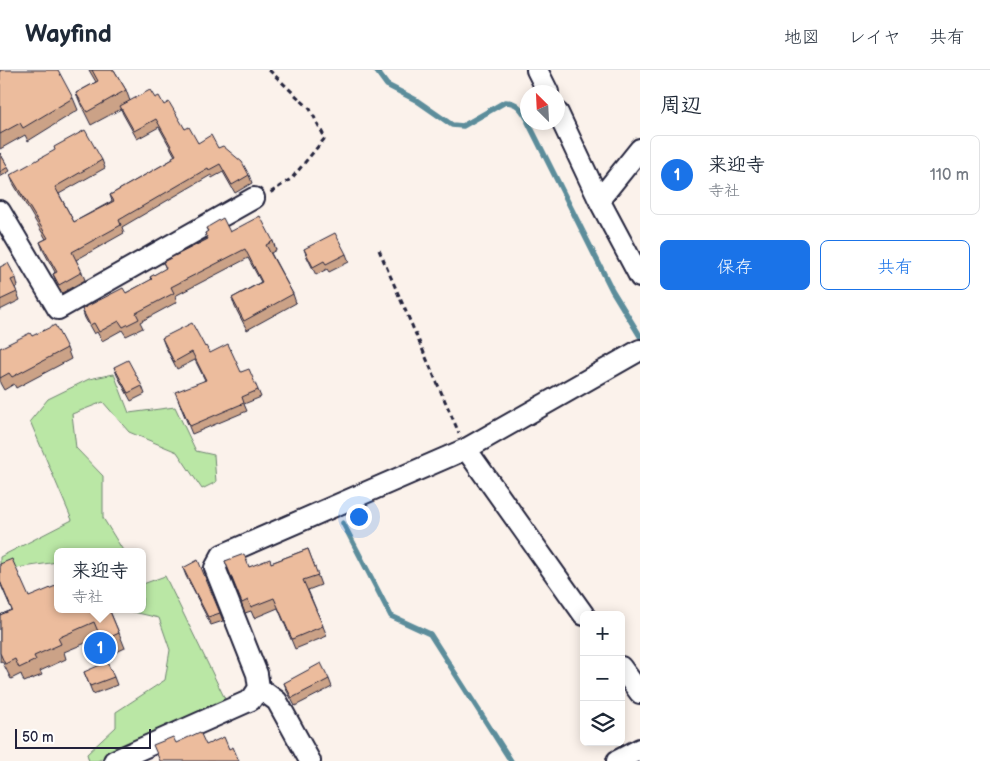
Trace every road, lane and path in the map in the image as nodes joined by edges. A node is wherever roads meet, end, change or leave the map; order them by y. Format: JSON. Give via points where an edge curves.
{"nodes":[{"id":1,"x":269,"y":70,"type":"edge"},
{"id":2,"x":537,"y":70,"type":"edge"},
{"id":3,"x":544,"y":85,"type":"edge"},
{"id":4,"x":565,"y":128,"type":"edge"},
{"id":5,"x":640,"y":149,"type":"edge"},
{"id":6,"x":254,"y":198,"type":"joint"},
{"id":7,"x":599,"y":200,"type":"junction"},
{"id":8,"x":0,"y":211,"type":"edge"},
{"id":9,"x":379,"y":250,"type":"dead end"},
{"id":10,"x":640,"y":277,"type":"edge"},
{"id":11,"x":638,"y":352,"type":"edge"},
{"id":12,"x":466,"y":449,"type":"junction"},
{"id":13,"x":581,"y":611,"type":"edge"},
{"id":14,"x":625,"y":672,"type":"edge"},
{"id":15,"x":258,"y":688,"type":"junction"},
{"id":16,"x":640,"y":693,"type":"edge"},
{"id":17,"x":640,"y":749,"type":"edge"},
{"id":18,"x":114,"y":761,"type":"edge"},
{"id":19,"x":310,"y":761,"type":"edge"},
{"id":20,"x":617,"y":761,"type":"edge"}],
"edges":[{"from":1,"to":6,"type":"path","via":[[310,109],[325,138],[292,178],[263,197]]},
{"from":2,"to":3,"type":"street"},
{"from":4,"to":7,"type":"street"},
{"from":5,"to":7,"type":"street"},
{"from":6,"to":8,"type":"street","via":[[58,309]]},
{"from":7,"to":10,"type":"street"},
{"from":9,"to":12,"type":"path"},
{"from":11,"to":12,"type":"street"},
{"from":12,"to":13,"type":"street"},
{"from":12,"to":15,"type":"street","via":[[222,555],[215,568],[257,674]]},
{"from":14,"to":16,"type":"street"},
{"from":15,"to":18,"type":"street","via":[[251,700]]},
{"from":15,"to":19,"type":"street","via":[[276,701]]},
{"from":17,"to":20,"type":"street"}]}
